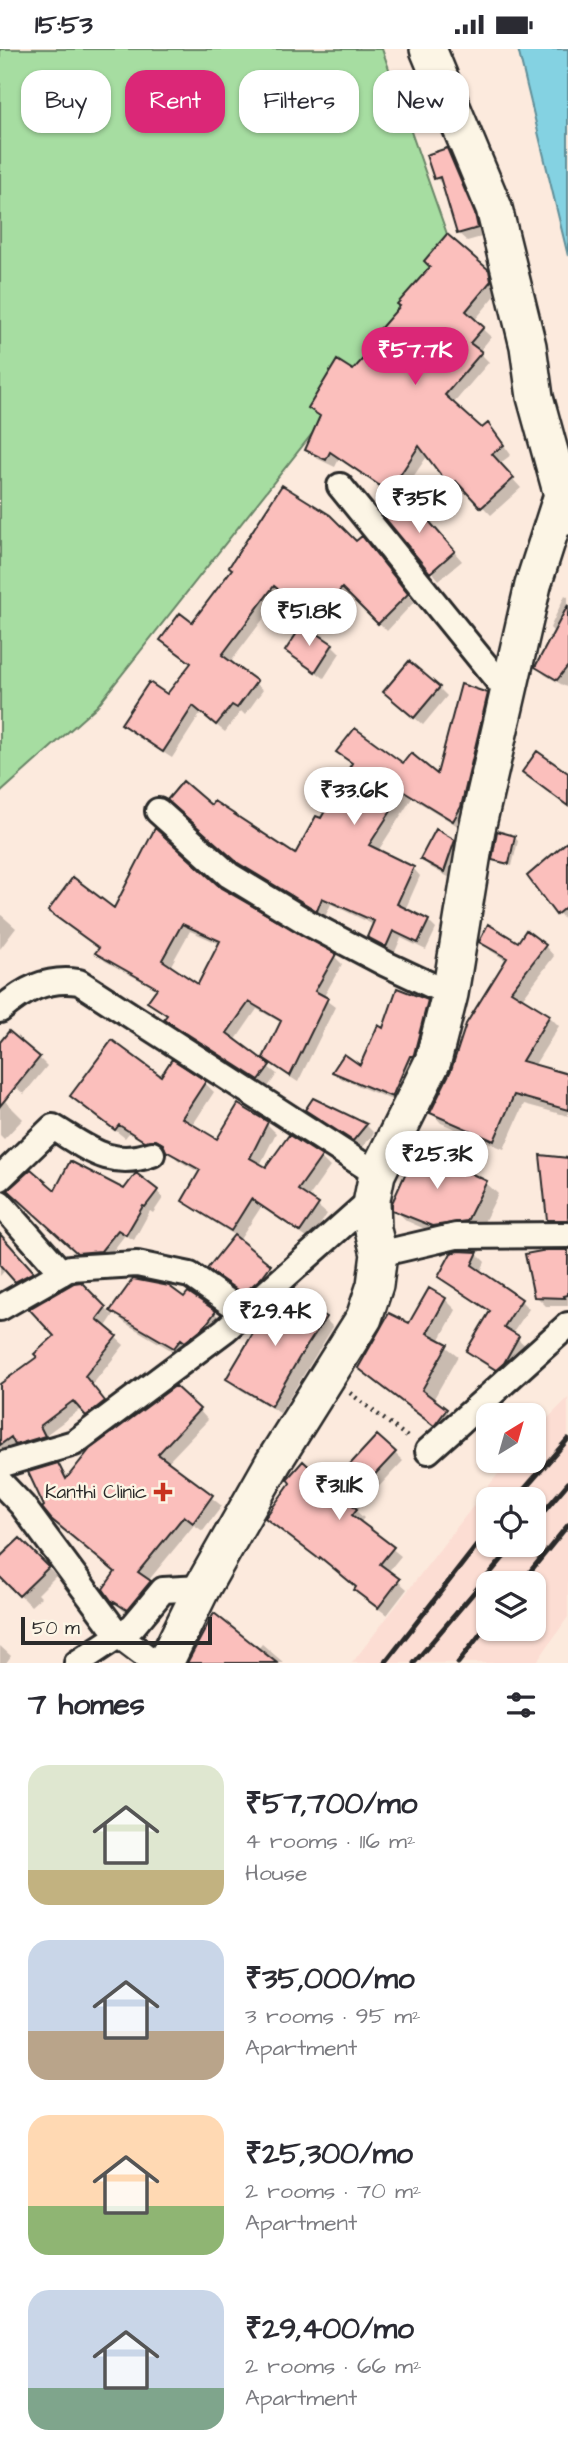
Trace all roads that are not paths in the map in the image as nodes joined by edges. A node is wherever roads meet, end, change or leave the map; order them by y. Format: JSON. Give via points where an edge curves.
{"nodes":[{"id":1,"x":428,"y":49,"type":"edge"},
{"id":2,"x":340,"y":486,"type":"dead end"},
{"id":3,"x":565,"y":508,"type":"edge"},
{"id":4,"x":508,"y":693,"type":"junction"},
{"id":5,"x":158,"y":811,"type":"dead end"},
{"id":6,"x":450,"y":994,"type":"junction"},
{"id":7,"x":0,"y":1010,"type":"edge"},
{"id":8,"x":152,"y":1154,"type":"dead end"},
{"id":9,"x":0,"y":1178,"type":"edge"},
{"id":10,"x":375,"y":1186,"type":"junction"},
{"id":11,"x":0,"y":1203,"type":"edge"},
{"id":12,"x":568,"y":1235,"type":"edge"},
{"id":13,"x":379,"y":1254,"type":"junction"},
{"id":14,"x":62,"y":1273,"type":"junction"},
{"id":15,"x":0,"y":1308,"type":"edge"},
{"id":16,"x":243,"y":1312,"type":"junction"},
{"id":17,"x":568,"y":1325,"type":"edge"},
{"id":18,"x":428,"y":1451,"type":"road end"},
{"id":19,"x":0,"y":1465,"type":"edge"},
{"id":20,"x":0,"y":1482,"type":"edge"},
{"id":21,"x":202,"y":1588,"type":"junction"},
{"id":22,"x":119,"y":1636,"type":"junction"},
{"id":23,"x":77,"y":1663,"type":"edge"},
{"id":24,"x":155,"y":1663,"type":"edge"},
{"id":25,"x":165,"y":1663,"type":"edge"}],
"edges":[{"from":1,"to":3,"type":"street","via":[[494,208]]},
{"from":2,"to":4,"type":"street"},
{"from":3,"to":4,"type":"street","via":[[533,585]]},
{"from":4,"to":6,"type":"street","via":[[477,829]]},
{"from":5,"to":6,"type":"street","via":[[229,875],[321,930]]},
{"from":6,"to":10,"type":"street","via":[[433,1061]]},
{"from":7,"to":10,"type":"street","via":[[44,983],[79,982]]},
{"from":8,"to":9,"type":"street","via":[[136,1160],[103,1157],[53,1127]]},
{"from":10,"to":13,"type":"street","via":[[373,1230]]},
{"from":10,"to":16,"type":"street"},
{"from":11,"to":14,"type":"street"},
{"from":12,"to":13,"type":"street","via":[[456,1236]]},
{"from":13,"to":21,"type":"street","via":[[364,1318]]},
{"from":14,"to":15,"type":"street"},
{"from":14,"to":16,"type":"street","via":[[70,1268],[137,1263],[190,1275]]},
{"from":16,"to":19,"type":"street","via":[[74,1443]]},
{"from":17,"to":18,"type":"street"},
{"from":20,"to":22,"type":"street"},
{"from":21,"to":22,"type":"street","via":[[163,1590]]},
{"from":21,"to":25,"type":"street"},
{"from":22,"to":23,"type":"street"},
{"from":22,"to":24,"type":"street"}]}
